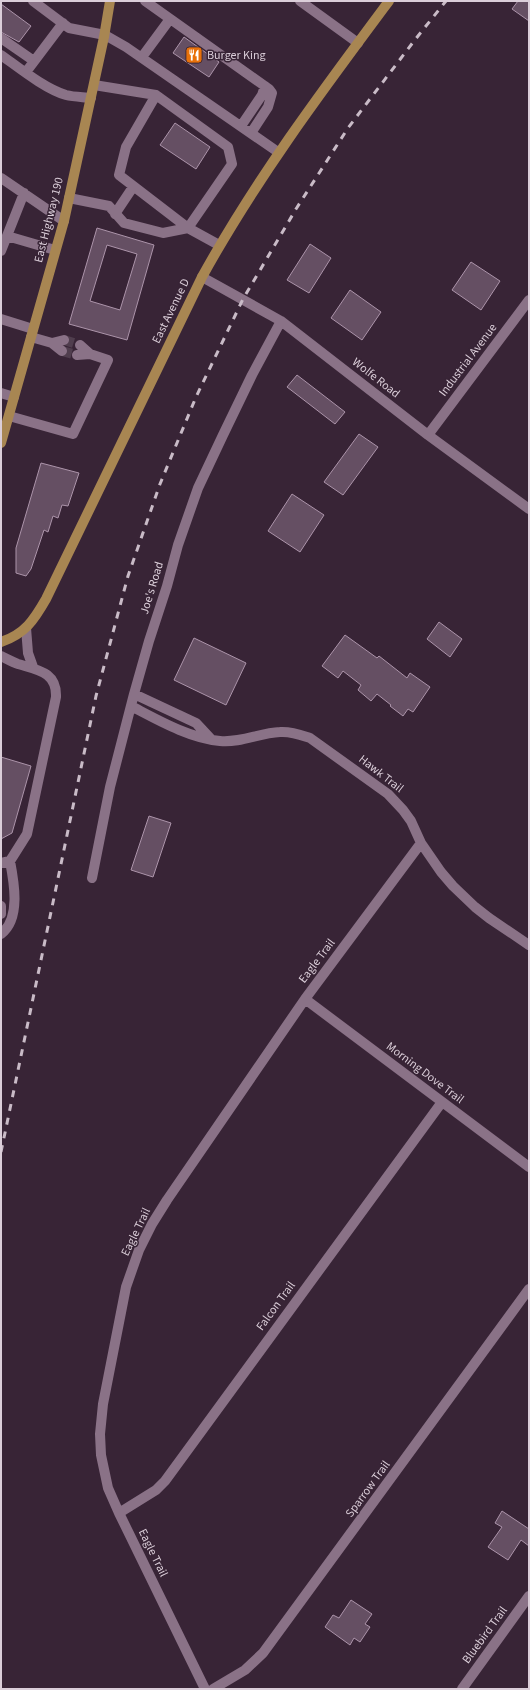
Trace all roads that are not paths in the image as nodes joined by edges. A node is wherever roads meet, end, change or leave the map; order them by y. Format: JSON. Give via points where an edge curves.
{"nodes":[{"id":1,"x":33,"y":1,"type":"edge"},
{"id":2,"x":110,"y":1,"type":"edge"},
{"id":3,"x":145,"y":1,"type":"edge"},
{"id":4,"x":300,"y":1,"type":"edge"},
{"id":5,"x":388,"y":1,"type":"edge"},
{"id":6,"x":170,"y":19,"type":"junction"},
{"id":7,"x":63,"y":23,"type":"junction"},
{"id":8,"x":105,"y":35,"type":"junction"},
{"id":9,"x":1,"y":38,"type":"edge"},
{"id":10,"x":358,"y":43,"type":"junction"},
{"id":11,"x":1,"y":55,"type":"edge"},
{"id":12,"x":142,"y":57,"type":"junction"},
{"id":13,"x":34,"y":61,"type":"junction"},
{"id":14,"x":26,"y":72,"type":"junction"},
{"id":15,"x":94,"y":85,"type":"junction"},
{"id":16,"x":265,"y":86,"type":"junction"},
{"id":17,"x":156,"y":95,"type":"junction"},
{"id":18,"x":91,"y":98,"type":"junction"},
{"id":19,"x":241,"y":126,"type":"junction"},
{"id":20,"x":251,"y":133,"type":"junction"},
{"id":21,"x":278,"y":152,"type":"junction"},
{"id":22,"x":1,"y":178,"type":"edge"},
{"id":23,"x":133,"y":187,"type":"junction"},
{"id":24,"x":24,"y":193,"type":"junction"},
{"id":25,"x":69,"y":198,"type":"junction"},
{"id":26,"x":115,"y":214,"type":"junction"},
{"id":27,"x":64,"y":220,"type":"junction"},
{"id":28,"x":188,"y":228,"type":"junction"},
{"id":29,"x":7,"y":236,"type":"junction"},
{"id":30,"x":219,"y":245,"type":"junction"},
{"id":31,"x":55,"y":250,"type":"junction"},
{"id":32,"x":1,"y":251,"type":"edge"},
{"id":33,"x":202,"y":277,"type":"junction"},
{"id":34,"x":529,"y":300,"type":"edge"},
{"id":35,"x":1,"y":319,"type":"edge"},
{"id":36,"x":281,"y":321,"type":"junction"},
{"id":37,"x":32,"y":333,"type":"junction"},
{"id":38,"x":64,"y":340,"type":"tunnel mouth"},
{"id":39,"x":52,"y":343,"type":"junction"},
{"id":40,"x":80,"y":345,"type":"tunnel mouth"},
{"id":41,"x":62,"y":350,"type":"tunnel mouth"},
{"id":42,"x":90,"y":354,"type":"junction"},
{"id":43,"x":77,"y":355,"type":"tunnel mouth"},
{"id":44,"x":1,"y":393,"type":"edge"},
{"id":45,"x":14,"y":397,"type":"junction"},
{"id":46,"x":9,"y":416,"type":"junction"},
{"id":47,"x":428,"y":435,"type":"junction"},
{"id":48,"x":1,"y":443,"type":"edge"},
{"id":49,"x":529,"y":509,"type":"edge"},
{"id":50,"x":26,"y":628,"type":"junction"},
{"id":51,"x":1,"y":642,"type":"edge"},
{"id":52,"x":1,"y":656,"type":"edge"},
{"id":53,"x":33,"y":667,"type":"junction"},
{"id":54,"x":134,"y":694,"type":"junction"},
{"id":55,"x":131,"y":706,"type":"junction"},
{"id":56,"x":210,"y":738,"type":"junction"},
{"id":57,"x":421,"y":843,"type":"junction"},
{"id":58,"x":5,"y":862,"type":"edge"},
{"id":59,"x":92,"y":878,"type":"dead end"},
{"id":60,"x":1,"y":906,"type":"edge"},
{"id":61,"x":1,"y":914,"type":"edge"},
{"id":62,"x":1,"y":934,"type":"edge"},
{"id":63,"x":529,"y":945,"type":"edge"},
{"id":64,"x":305,"y":999,"type":"junction"},
{"id":65,"x":442,"y":1102,"type":"junction"},
{"id":66,"x":529,"y":1167,"type":"edge"},
{"id":67,"x":529,"y":1289,"type":"edge"},
{"id":68,"x":119,"y":1513,"type":"junction"},
{"id":69,"x":529,"y":1596,"type":"edge"},
{"id":70,"x":204,"y":1689,"type":"edge"},
{"id":71,"x":213,"y":1689,"type":"edge"},
{"id":72,"x":462,"y":1689,"type":"edge"}],
"edges":[{"from":1,"to":7,"type":"street"},
{"from":2,"to":8,"type":"main road","name":"East Highway 190"},
{"from":3,"to":6,"type":"street"},
{"from":4,"to":10,"type":"street"},
{"from":5,"to":10,"type":"main road","name":"East Avenue D"},
{"from":6,"to":12,"type":"street"},
{"from":6,"to":16,"type":"street"},
{"from":7,"to":8,"type":"street","via":[[69,28]]},
{"from":7,"to":13,"type":"street"},
{"from":8,"to":12,"type":"street"},
{"from":8,"to":15,"type":"main road","name":"East Highway 190"},
{"from":9,"to":13,"type":"street"},
{"from":10,"to":21,"type":"main road","name":"East Avenue D"},
{"from":11,"to":14,"type":"street"},
{"from":12,"to":19,"type":"street"},
{"from":13,"to":14,"type":"street"},
{"from":14,"to":18,"type":"street","via":[[65,94]]},
{"from":15,"to":17,"type":"street"},
{"from":15,"to":18,"type":"main road","name":"East Highway 190"},
{"from":16,"to":19,"type":"street","via":[[262,95]]},
{"from":16,"to":20,"type":"street","via":[[272,93],[271,99]]},
{"from":17,"to":23,"type":"street","via":[[126,147],[119,175]]},
{"from":17,"to":28,"type":"street","via":[[228,147],[232,164]]},
{"from":18,"to":25,"type":"main road","name":"East Highway 190"},
{"from":19,"to":20,"type":"street"},
{"from":20,"to":21,"type":"street"},
{"from":21,"to":30,"type":"main road","name":"East Avenue D"},
{"from":22,"to":24,"type":"street"},
{"from":23,"to":26,"type":"street"},
{"from":23,"to":28,"type":"street"},
{"from":24,"to":27,"type":"street"},
{"from":24,"to":29,"type":"street"},
{"from":25,"to":26,"type":"street","via":[[108,206]]},
{"from":25,"to":27,"type":"main road","name":"East Highway 190"},
{"from":26,"to":28,"type":"street","via":[[124,223],[163,232]]},
{"from":27,"to":31,"type":"main road","name":"East Highway 190"},
{"from":28,"to":30,"type":"street"},
{"from":29,"to":31,"type":"street"},
{"from":29,"to":32,"type":"street"},
{"from":30,"to":33,"type":"main road","name":"East Avenue D"},
{"from":31,"to":37,"type":"main road","name":"East Highway 190"},
{"from":33,"to":36,"type":"street","name":"Wolfe Road"},
{"from":33,"to":50,"type":"main road","name":"East Avenue D","via":[[46,599]]},
{"from":34,"to":47,"type":"street","name":"Industrial Avenue"},
{"from":35,"to":37,"type":"street"},
{"from":36,"to":47,"type":"street","name":"Wolfe Road"},
{"from":36,"to":54,"type":"street","name":"Joe's Road","via":[[252,374],[198,488],[178,545]]},
{"from":37,"to":39,"type":"street"},
{"from":37,"to":45,"type":"main road","name":"East Highway 190"},
{"from":38,"to":39,"type":"street"},
{"from":39,"to":41,"type":"street"},
{"from":40,"to":42,"type":"street"},
{"from":42,"to":43,"type":"street"},
{"from":42,"to":46,"type":"street","via":[[108,360],[73,434]]},
{"from":44,"to":45,"type":"street"},
{"from":45,"to":46,"type":"main road","name":"East Highway 190"},
{"from":46,"to":48,"type":"main road","name":"East Highway 190"},
{"from":47,"to":49,"type":"street","name":"Wolfe Road"},
{"from":50,"to":51,"type":"main road","name":"East Avenue D"},
{"from":50,"to":53,"type":"street","via":[[28,653]]},
{"from":52,"to":53,"type":"street","via":[[17,664]]},
{"from":53,"to":58,"type":"street","via":[[49,676],[56,687],[56,697],[27,834]]},
{"from":54,"to":55,"type":"street","name":"Joe's Road"},
{"from":54,"to":56,"type":"street","via":[[196,723]]},
{"from":55,"to":56,"type":"street","name":"Hawk Trail","via":[[190,734]]},
{"from":55,"to":59,"type":"street","name":"Joe's Road","via":[[110,787]]},
{"from":56,"to":57,"type":"street","name":"Hawk Trail","via":[[219,741],[242,741],[282,732],[310,738],[388,794],[411,821]]},
{"from":57,"to":63,"type":"street","name":"Hawk Trail","via":[[441,872],[475,907]]},
{"from":57,"to":64,"type":"street","name":"Eagle Trail"},
{"from":58,"to":62,"type":"street","via":[[12,874],[14,903],[8,928]]},
{"from":60,"to":61,"type":"street"},
{"from":64,"to":65,"type":"street","name":"Morning Dove Trail"},
{"from":64,"to":68,"type":"street","name":"Eagle Trail","via":[[167,1200],[139,1250],[126,1287],[103,1404],[100,1434],[104,1473]]},
{"from":65,"to":66,"type":"street","name":"Morning Dove Trail"},
{"from":65,"to":68,"type":"street","name":"Falcon Trail","via":[[165,1482]]},
{"from":67,"to":71,"type":"street","name":"Sparrow Trail","via":[[263,1653],[245,1670]]},
{"from":68,"to":70,"type":"street","name":"Eagle Trail"},
{"from":69,"to":72,"type":"street","name":"Bluebird Trail"}]}
